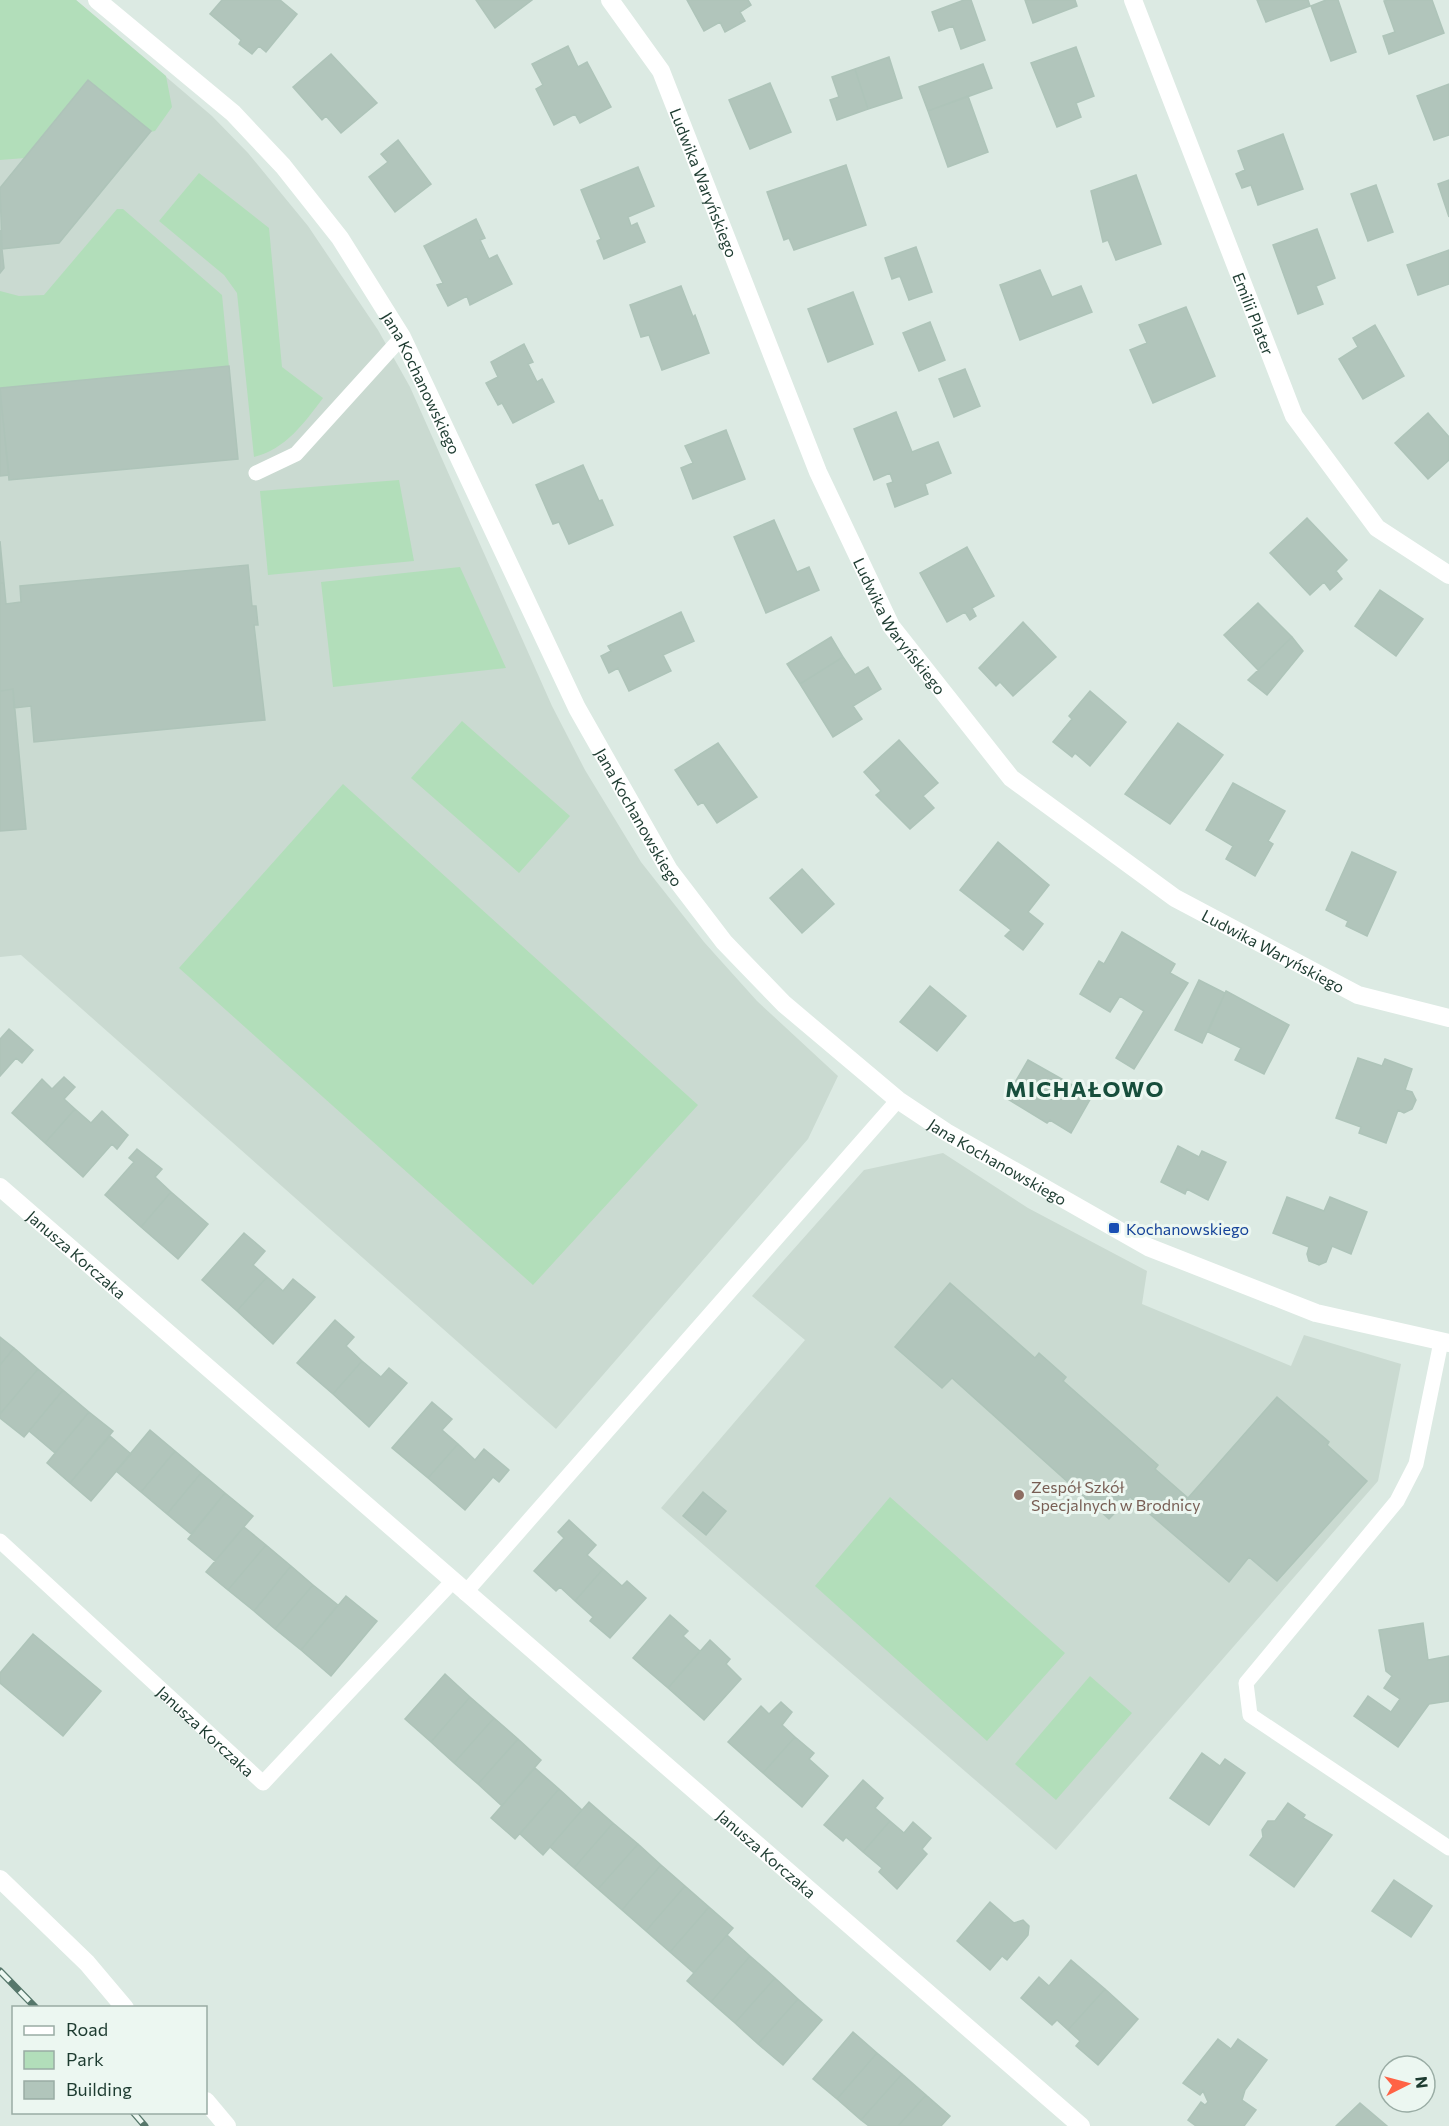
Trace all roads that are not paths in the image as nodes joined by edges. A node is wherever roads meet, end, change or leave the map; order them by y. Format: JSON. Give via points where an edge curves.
{"nodes":[{"id":1,"x":97,"y":0,"type":"edge"},
{"id":2,"x":610,"y":0,"type":"edge"},
{"id":3,"x":1133,"y":0,"type":"edge"},
{"id":4,"x":402,"y":337,"type":"junction"},
{"id":5,"x":256,"y":473,"type":"dead end"},
{"id":6,"x":1449,"y":575,"type":"edge"},
{"id":7,"x":1449,"y":1018,"type":"edge"},
{"id":8,"x":898,"y":1100,"type":"junction"},
{"id":9,"x":0,"y":1187,"type":"edge"},
{"id":10,"x":1445,"y":1342,"type":"edge"},
{"id":11,"x":0,"y":1541,"type":"edge"},
{"id":12,"x":459,"y":1588,"type":"junction"},
{"id":13,"x":1449,"y":1848,"type":"edge"},
{"id":14,"x":0,"y":1879,"type":"edge"},
{"id":15,"x":124,"y":2006,"type":"edge"},
{"id":16,"x":207,"y":2102,"type":"edge"},
{"id":17,"x":227,"y":2126,"type":"edge"},
{"id":18,"x":1081,"y":2126,"type":"edge"}],
"edges":[{"from":1,"to":4,"type":"street","name":"Jana Kochanowskiego","via":[[233,113],[283,166],[340,238]]},
{"from":2,"to":7,"type":"street","name":"Ludwika Waryńskiego","via":[[661,71],[818,472],[891,626],[1011,778],[1175,898],[1358,995]]},
{"from":3,"to":6,"type":"street","name":"Emilii Plater","via":[[1294,416],[1377,528]]},
{"from":4,"to":5,"type":"lane","via":[[296,454]]},
{"from":4,"to":8,"type":"street","name":"Jana Kochanowskiego","via":[[577,708],[669,870],[724,942],[784,1004]]},
{"from":8,"to":10,"type":"street","name":"Jana Kochanowskiego","via":[[946,1132],[1148,1247],[1316,1313]]},
{"from":8,"to":12,"type":"lane"},
{"from":9,"to":12,"type":"street","name":"Janusza Korczaka"},
{"from":10,"to":13,"type":"lane","via":[[1416,1464],[1397,1501],[1246,1683],[1250,1715]]},
{"from":11,"to":12,"type":"lane","name":"Janusza Korczaka","via":[[263,1783]]},
{"from":12,"to":18,"type":"street","name":"Janusza Korczaka"},
{"from":14,"to":15,"type":"street","via":[[65,1940]]},
{"from":16,"to":17,"type":"street"}]}
